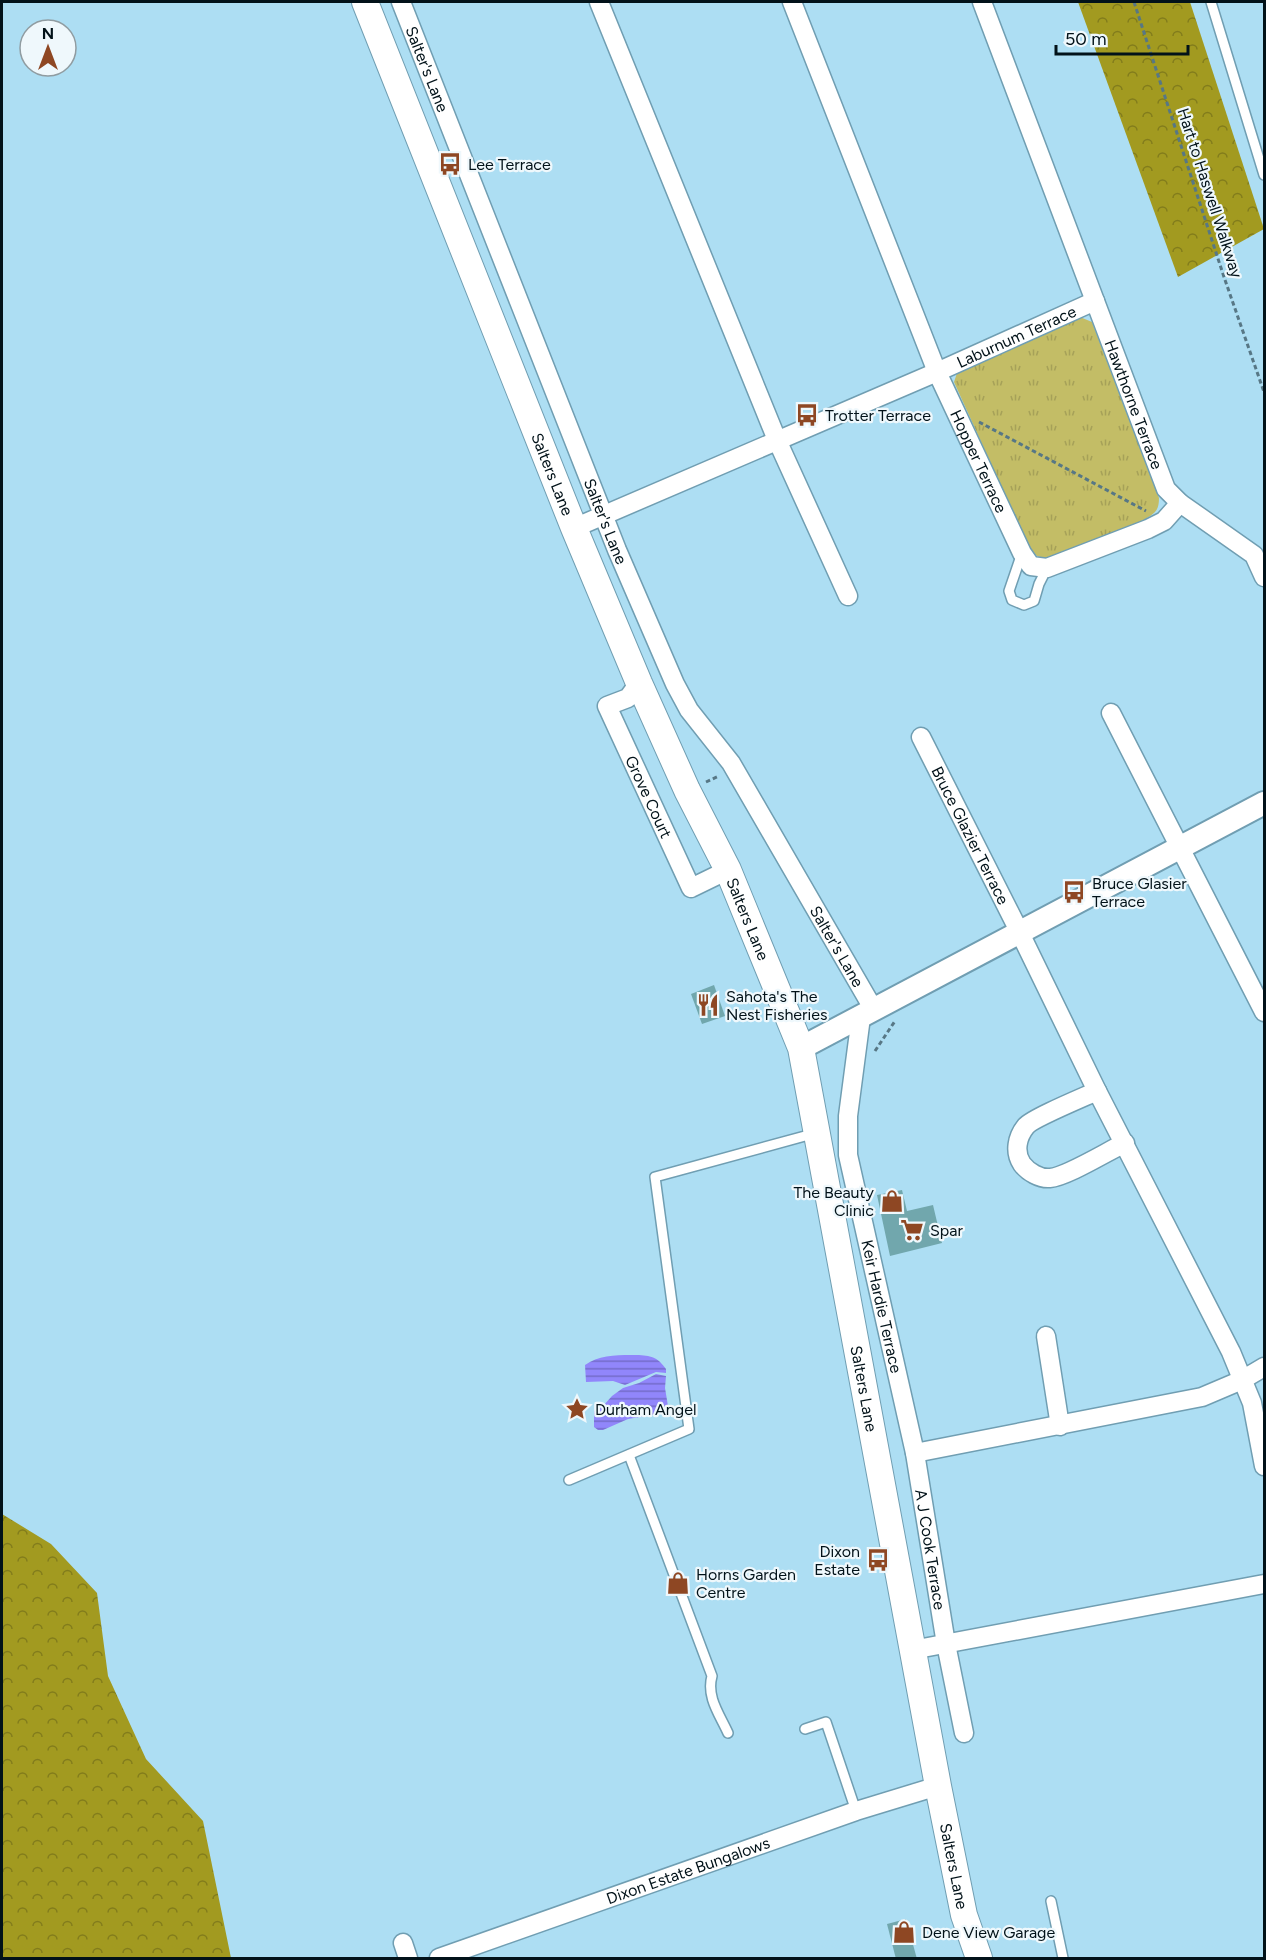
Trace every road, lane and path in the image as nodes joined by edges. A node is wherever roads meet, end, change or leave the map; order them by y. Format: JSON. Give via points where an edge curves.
{"nodes":[{"id":1,"x":364,"y":2,"type":"edge"},
{"id":2,"x":400,"y":2,"type":"edge"},
{"id":3,"x":598,"y":2,"type":"edge"},
{"id":4,"x":792,"y":2,"type":"edge"},
{"id":5,"x":982,"y":2,"type":"edge"},
{"id":6,"x":1134,"y":2,"type":"edge"},
{"id":7,"x":1211,"y":2,"type":"edge"},
{"id":8,"x":1264,"y":175,"type":"edge"},
{"id":9,"x":1095,"y":301,"type":"junction"},
{"id":10,"x":937,"y":372,"type":"junction"},
{"id":11,"x":1264,"y":392,"type":"edge"},
{"id":12,"x":954,"y":408,"type":"junction"},
{"id":13,"x":777,"y":440,"type":"junction"},
{"id":14,"x":1180,"y":503,"type":"junction"},
{"id":15,"x":603,"y":515,"type":"junction"},
{"id":16,"x":1164,"y":521,"type":"junction"},
{"id":17,"x":574,"y":528,"type":"junction"},
{"id":18,"x":1022,"y":553,"type":"junction"},
{"id":19,"x":1047,"y":568,"type":"junction"},
{"id":20,"x":1264,"y":576,"type":"edge"},
{"id":21,"x":848,"y":596,"type":"dead end"},
{"id":22,"x":639,"y":683,"type":"junction"},
{"id":23,"x":1111,"y":712,"type":"dead end"},
{"id":24,"x":921,"y":737,"type":"dead end"},
{"id":25,"x":1264,"y":803,"type":"edge"},
{"id":26,"x":1180,"y":848,"type":"junction"},
{"id":27,"x":728,"y":870,"type":"junction"},
{"id":28,"x":1020,"y":933,"type":"junction"},
{"id":29,"x":905,"y":994,"type":"junction"},
{"id":30,"x":1263,"y":1006,"type":"edge"},
{"id":31,"x":867,"y":1014,"type":"junction"},
{"id":32,"x":801,"y":1048,"type":"junction"},
{"id":33,"x":856,"y":1053,"type":"junction"},
{"id":34,"x":1097,"y":1091,"type":"junction"},
{"id":35,"x":816,"y":1134,"type":"junction"},
{"id":36,"x":1125,"y":1143,"type":"junction"},
{"id":37,"x":1046,"y":1336,"type":"dead end"},
{"id":38,"x":1264,"y":1367,"type":"edge"},
{"id":39,"x":1242,"y":1380,"type":"junction"},
{"id":40,"x":1060,"y":1426,"type":"junction"},
{"id":41,"x":915,"y":1453,"type":"junction"},
{"id":42,"x":629,"y":1455,"type":"junction"},
{"id":43,"x":1264,"y":1466,"type":"edge"},
{"id":44,"x":569,"y":1480,"type":"dead end"},
{"id":45,"x":1264,"y":1584,"type":"edge"},
{"id":46,"x":946,"y":1644,"type":"junction"},
{"id":47,"x":912,"y":1650,"type":"junction"},
{"id":48,"x":805,"y":1729,"type":"dead end"},
{"id":49,"x":728,"y":1733,"type":"dead end"},
{"id":50,"x":964,"y":1733,"type":"dead end"},
{"id":51,"x":938,"y":1786,"type":"junction"},
{"id":52,"x":856,"y":1811,"type":"junction"},
{"id":53,"x":1051,"y":1901,"type":"dead end"},
{"id":54,"x":439,"y":1959,"type":"edge"},
{"id":55,"x":979,"y":1959,"type":"edge"},
{"id":56,"x":1063,"y":1959,"type":"edge"}],
"edges":[{"from":1,"to":17,"type":"main road","name":"Salters Lane"},
{"from":2,"to":15,"type":"street","name":"Salter's Lane"},
{"from":3,"to":13,"type":"street"},
{"from":4,"to":10,"type":"street","name":"Hopper Terrace"},
{"from":5,"to":9,"type":"street","name":"Hawthorne Terrace"},
{"from":6,"to":11,"type":"path","name":"Hart to Haswell Walkway"},
{"from":7,"to":8,"type":"lane"},
{"from":9,"to":10,"type":"street","name":"Laburnum Terrace"},
{"from":9,"to":14,"type":"street","name":"Hawthorne Terrace","via":[[1166,489]]},
{"from":10,"to":12,"type":"street","name":"Hopper Terrace"},
{"from":10,"to":13,"type":"street","name":"Laburnum Terrace"},
{"from":12,"to":16,"type":"path"},
{"from":12,"to":18,"type":"street","name":"Hopper Terrace"},
{"from":13,"to":15,"type":"street","name":"Laburnum Terrace"},
{"from":13,"to":21,"type":"street"},
{"from":14,"to":16,"type":"street"},
{"from":14,"to":20,"type":"street","name":"Hawthorne Terrace","via":[[1254,555]]},
{"from":15,"to":17,"type":"street","name":"Laburnum Terrace"},
{"from":15,"to":31,"type":"street","name":"Salter's Lane","via":[[675,684],[689,710],[731,763]]},
{"from":16,"to":19,"type":"street"},
{"from":17,"to":22,"type":"main road","name":"Salters Lane"},
{"from":18,"to":19,"type":"street","via":[[1030,566]]},
{"from":18,"to":19,"type":"lane","via":[[1009,591],[1012,600],[1024,605],[1034,601]]},
{"from":22,"to":27,"type":"main road","name":"Salters Lane"},
{"from":22,"to":27,"type":"street","name":"Grove Court","via":[[628,698],[607,706],[691,888]]},
{"from":23,"to":26,"type":"street"},
{"from":24,"to":28,"type":"street","name":"Bruce Glazier Terrace"},
{"from":25,"to":26,"type":"street"},
{"from":26,"to":28,"type":"street"},
{"from":26,"to":30,"type":"street"},
{"from":27,"to":32,"type":"main road","name":"Salters Lane"},
{"from":28,"to":29,"type":"street"},
{"from":28,"to":34,"type":"street","name":"Bruce Glazier Terrace"},
{"from":29,"to":31,"type":"street"},
{"from":29,"to":33,"type":"path","via":[[899,1016],[875,1051]]},
{"from":31,"to":32,"type":"street"},
{"from":31,"to":33,"type":"street","name":"Keir Hardie Terrace"},
{"from":32,"to":35,"type":"main road","name":"Salters Lane"},
{"from":33,"to":41,"type":"street","name":"Keir Hardie Terrace","via":[[848,1116],[848,1155]]},
{"from":34,"to":36,"type":"street","name":"Bruce Glazier Terrace"},
{"from":34,"to":36,"type":"street","via":[[1027,1125],[1016,1150],[1020,1161],[1027,1170],[1049,1178]]},
{"from":35,"to":42,"type":"lane","via":[[655,1177],[689,1430]]},
{"from":35,"to":47,"type":"main road","name":"Salters Lane"},
{"from":36,"to":39,"type":"street","name":"Bruce Glazier Terrace"},
{"from":37,"to":40,"type":"street"},
{"from":38,"to":39,"type":"street"},
{"from":39,"to":40,"type":"street","via":[[1202,1397]]},
{"from":39,"to":43,"type":"street","via":[[1252,1403]]},
{"from":40,"to":41,"type":"street"},
{"from":41,"to":46,"type":"street","name":"A J Cook Terrace"},
{"from":42,"to":44,"type":"lane"},
{"from":42,"to":49,"type":"lane","via":[[712,1676],[711,1697]]},
{"from":45,"to":46,"type":"street"},
{"from":46,"to":47,"type":"street"},
{"from":46,"to":50,"type":"street"},
{"from":47,"to":51,"type":"main road","name":"Salters Lane"},
{"from":48,"to":52,"type":"lane","via":[[826,1722]]},
{"from":51,"to":52,"type":"street","name":"Dixon Estate Bungalows"},
{"from":51,"to":55,"type":"main road","name":"Salters Lane","via":[[964,1915]]},
{"from":52,"to":54,"type":"street","name":"Dixon Estate Bungalows"},
{"from":53,"to":56,"type":"lane"}]}
